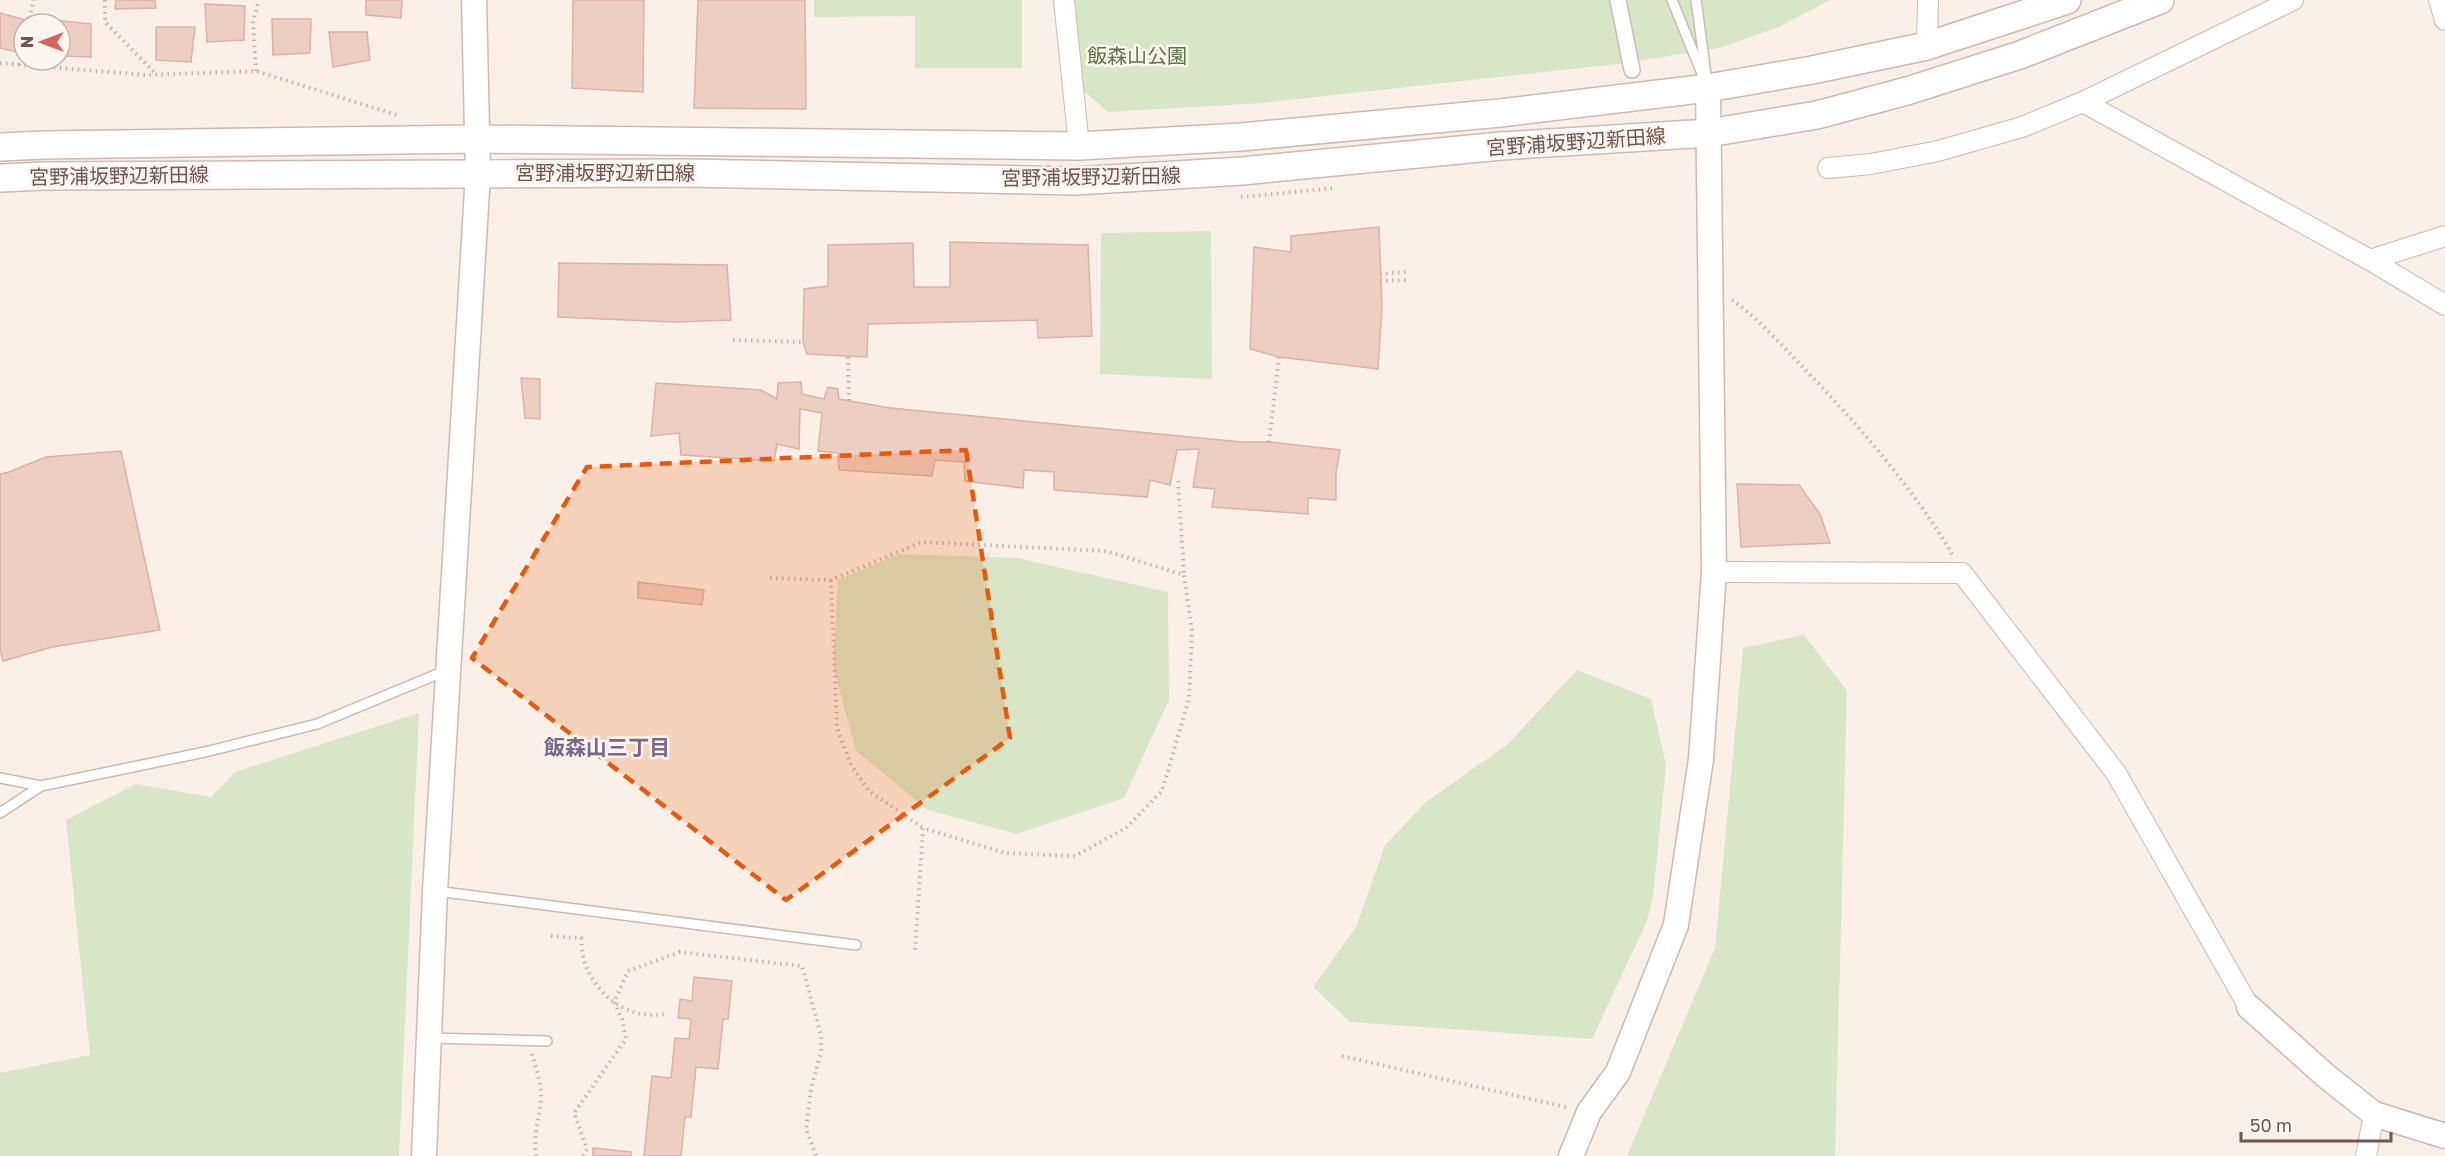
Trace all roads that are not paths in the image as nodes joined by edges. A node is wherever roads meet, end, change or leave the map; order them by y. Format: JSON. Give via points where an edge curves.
{"nodes":[{"id":1,"x":474,"y":0,"type":"edge"},
{"id":2,"x":1064,"y":0,"type":"edge"},
{"id":3,"x":1618,"y":0,"type":"edge"},
{"id":4,"x":1672,"y":0,"type":"edge"},
{"id":5,"x":1696,"y":0,"type":"edge"},
{"id":6,"x":1928,"y":0,"type":"edge"},
{"id":7,"x":2067,"y":0,"type":"edge"},
{"id":8,"x":2160,"y":0,"type":"edge"},
{"id":9,"x":2293,"y":0,"type":"edge"},
{"id":10,"x":2439,"y":0,"type":"edge"},
{"id":11,"x":2445,"y":20,"type":"edge"},
{"id":12,"x":1927,"y":46,"type":"junction"},
{"id":13,"x":1632,"y":70,"type":"dead end"},
{"id":14,"x":1708,"y":88,"type":"junction"},
{"id":15,"x":2083,"y":102,"type":"junction"},
{"id":16,"x":1709,"y":133,"type":"junction"},
{"id":17,"x":477,"y":139,"type":"junction"},
{"id":18,"x":1079,"y":146,"type":"junction"},
{"id":19,"x":0,"y":147,"type":"edge"},
{"id":20,"x":1828,"y":168,"type":"dead end"},
{"id":21,"x":478,"y":173,"type":"junction"},
{"id":22,"x":0,"y":178,"type":"edge"},
{"id":23,"x":2445,"y":236,"type":"edge"},
{"id":24,"x":2370,"y":260,"type":"junction"},
{"id":25,"x":2445,"y":304,"type":"edge"},
{"id":26,"x":1714,"y":572,"type":"junction"},
{"id":27,"x":448,"y":670,"type":"junction"},
{"id":28,"x":0,"y":778,"type":"edge"},
{"id":29,"x":41,"y":786,"type":"junction"},
{"id":30,"x":0,"y":813,"type":"edge"},
{"id":31,"x":435,"y":891,"type":"junction"},
{"id":32,"x":856,"y":945,"type":"dead end"},
{"id":33,"x":2249,"y":1007,"type":"joint"},
{"id":34,"x":429,"y":1038,"type":"junction"},
{"id":35,"x":547,"y":1041,"type":"dead end"},
{"id":36,"x":2374,"y":1114,"type":"junction"},
{"id":37,"x":2445,"y":1136,"type":"edge"},
{"id":38,"x":424,"y":1156,"type":"edge"},
{"id":39,"x":1571,"y":1156,"type":"edge"},
{"id":40,"x":2366,"y":1156,"type":"edge"}],
"edges":[{"from":1,"to":17,"type":"street"},
{"from":2,"to":18,"type":"street"},
{"from":3,"to":13,"type":"street"},
{"from":4,"to":14,"type":"lane"},
{"from":5,"to":14,"type":"lane"},
{"from":6,"to":12,"type":"street"},
{"from":7,"to":12,"type":"main road","name":"宮野浦坂野辺新田線"},
{"from":8,"to":16,"type":"main road","name":"宮野浦坂野辺新田線","via":[[2020,55],[1907,91],[1816,115]]},
{"from":9,"to":15,"type":"street"},
{"from":10,"to":11,"type":"street"},
{"from":12,"to":14,"type":"main road","name":"宮野浦坂野辺新田線"},
{"from":14,"to":16,"type":"street"},
{"from":14,"to":18,"type":"main road","name":"宮野浦坂野辺新田線","via":[[1500,113],[1241,137]]},
{"from":15,"to":20,"type":"street","via":[[1960,146],[1871,164]]},
{"from":15,"to":24,"type":"street"},
{"from":16,"to":21,"type":"main road","name":"宮野浦坂野辺新田線","via":[[1076,181]]},
{"from":16,"to":26,"type":"street"},
{"from":17,"to":18,"type":"main road","name":"宮野浦坂野辺新田線"},
{"from":17,"to":19,"type":"main road","name":"宮野浦坂野辺新田線"},
{"from":17,"to":21,"type":"street"},
{"from":21,"to":22,"type":"main road","name":"宮野浦坂野辺新田線"},
{"from":21,"to":27,"type":"street"},
{"from":23,"to":24,"type":"street"},
{"from":24,"to":25,"type":"street"},
{"from":26,"to":33,"type":"street","via":[[1962,573],[2116,773]]},
{"from":26,"to":39,"type":"street","via":[[1701,759],[1676,925],[1618,1072],[1589,1112]]},
{"from":27,"to":29,"type":"lane","via":[[317,724]]},
{"from":27,"to":31,"type":"street"},
{"from":28,"to":29,"type":"lane"},
{"from":29,"to":30,"type":"lane"},
{"from":31,"to":32,"type":"lane"},
{"from":31,"to":34,"type":"street"},
{"from":33,"to":36,"type":"street"},
{"from":34,"to":35,"type":"lane"},
{"from":34,"to":38,"type":"street"},
{"from":36,"to":37,"type":"street"},
{"from":36,"to":40,"type":"street"}]}
